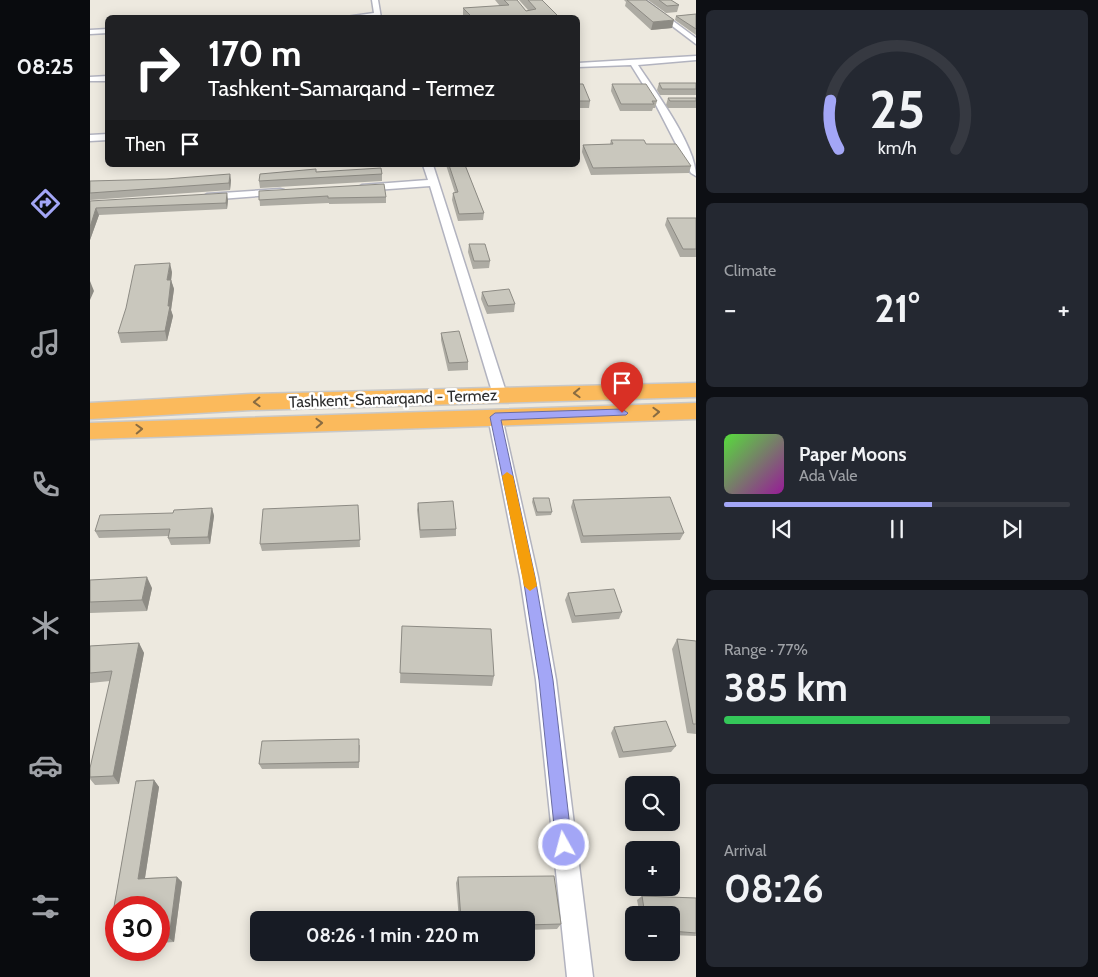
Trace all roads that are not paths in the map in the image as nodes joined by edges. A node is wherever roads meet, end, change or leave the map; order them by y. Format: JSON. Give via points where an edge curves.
{"nodes":[{"id":1,"x":374,"y":0,"type":"edge"},
{"id":2,"x":641,"y":0,"type":"edge"},
{"id":3,"x":378,"y":15,"type":"edge"},
{"id":4,"x":679,"y":16,"type":"edge"},
{"id":5,"x":663,"y":17,"type":"junction"},
{"id":6,"x":105,"y":31,"type":"edge"},
{"id":7,"x":90,"y":32,"type":"edge"},
{"id":8,"x":696,"y":42,"type":"edge"},
{"id":9,"x":696,"y":58,"type":"edge"},
{"id":10,"x":633,"y":63,"type":"junction"},
{"id":11,"x":580,"y":65,"type":"edge"},
{"id":12,"x":105,"y":78,"type":"edge"},
{"id":13,"x":90,"y":79,"type":"edge"},
{"id":14,"x":105,"y":137,"type":"edge"},
{"id":15,"x":90,"y":138,"type":"edge"},
{"id":16,"x":692,"y":162,"type":"edge"},
{"id":17,"x":429,"y":167,"type":"edge"},
{"id":18,"x":696,"y":173,"type":"edge"},
{"id":19,"x":434,"y":183,"type":"junction"},
{"id":20,"x":346,"y":188,"type":"edge"},
{"id":21,"x":287,"y":192,"type":"edge"},
{"id":22,"x":198,"y":197,"type":"edge"},
{"id":23,"x":696,"y":390,"type":"edge"},
{"id":24,"x":497,"y":406,"type":"junction"},
{"id":25,"x":90,"y":411,"type":"edge"},
{"id":26,"x":696,"y":411,"type":"edge"},
{"id":27,"x":90,"y":431,"type":"edge"},
{"id":28,"x":580,"y":977,"type":"edge"}],
"edges":[{"from":1,"to":3,"type":"street"},
{"from":2,"to":5,"type":"street"},
{"from":4,"to":5,"type":"street"},
{"from":5,"to":8,"type":"street"},
{"from":6,"to":7,"type":"street"},
{"from":9,"to":10,"type":"street"},
{"from":10,"to":11,"type":"street"},
{"from":10,"to":16,"type":"street","via":[[662,100]]},
{"from":12,"to":13,"type":"street"},
{"from":14,"to":15,"type":"street"},
{"from":16,"to":18,"type":"street"},
{"from":17,"to":19,"type":"street"},
{"from":19,"to":20,"type":"street"},
{"from":19,"to":24,"type":"street"},
{"from":21,"to":22,"type":"street"},
{"from":23,"to":24,"type":"highway","name":"Tashkent-Samarqand - Termez","one_way":true},
{"from":24,"to":25,"type":"highway","name":"Tashkent-Samarqand - Termez","one_way":true,"via":[[251,402]]},
{"from":24,"to":26,"type":"highway","name":"Tashkent-Samarqand - Termez","one_way":true},
{"from":27,"to":24,"type":"highway","name":"Tashkent-Samarqand - Termez","one_way":true},
{"from":24,"to":28,"type":"street","via":[[546,680]]}]}
